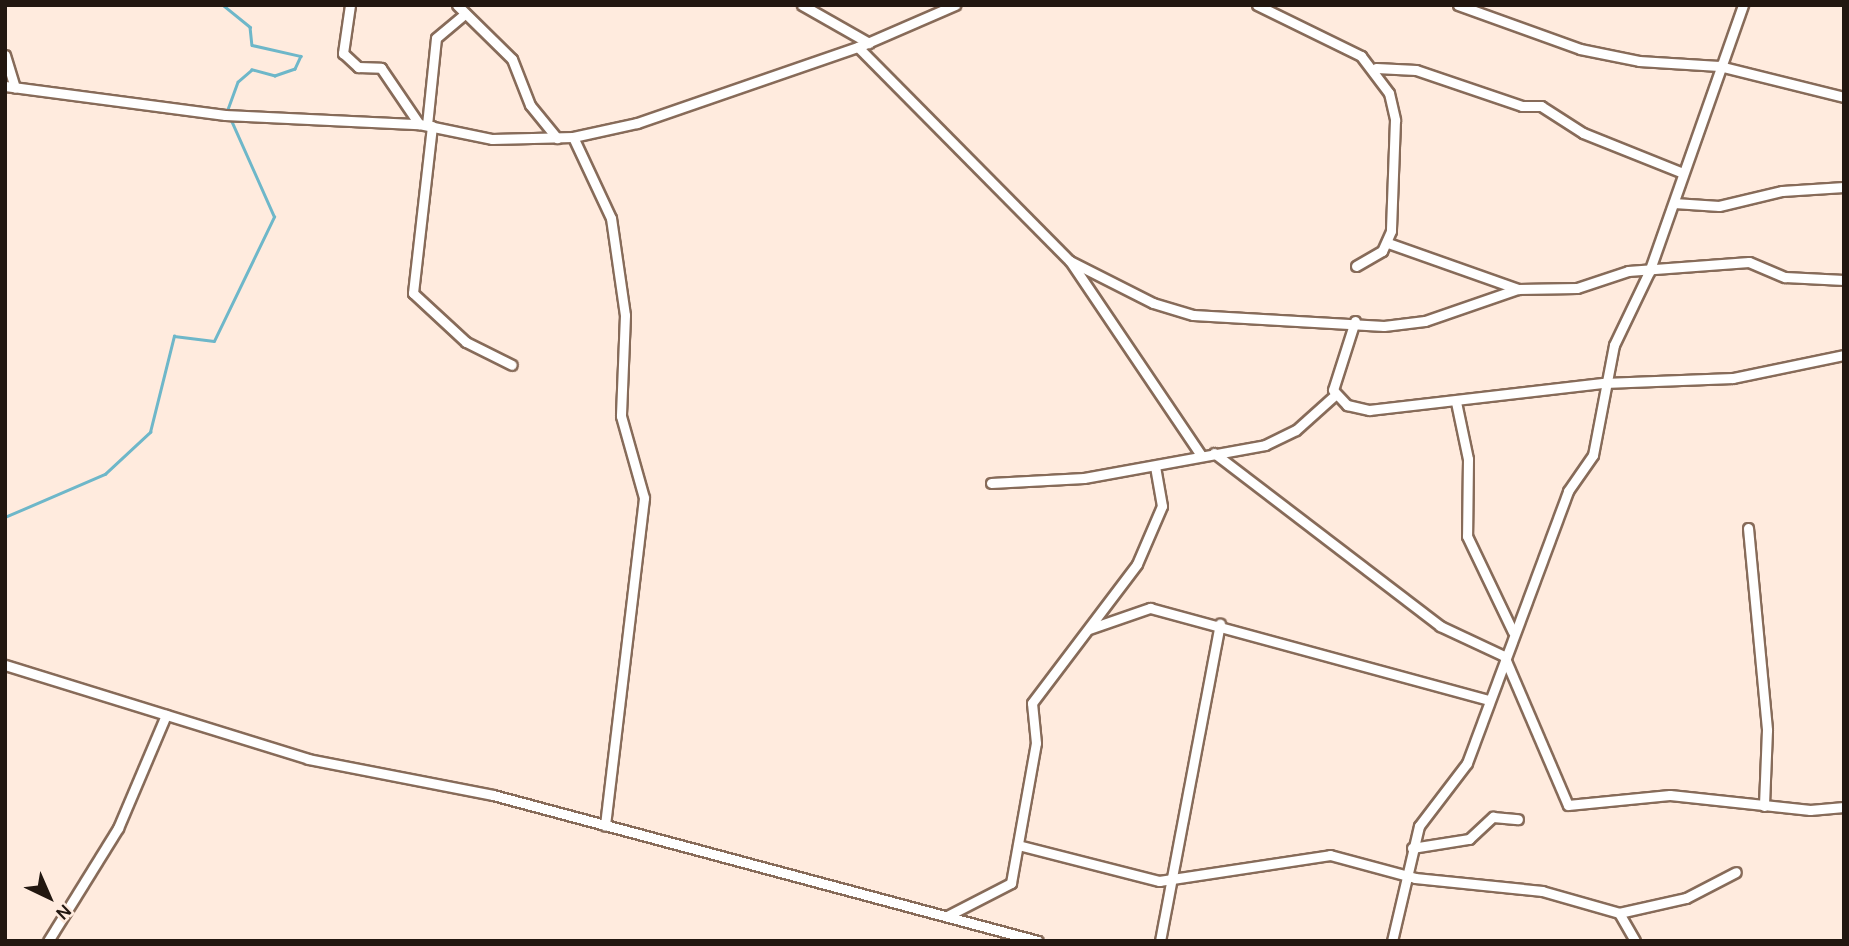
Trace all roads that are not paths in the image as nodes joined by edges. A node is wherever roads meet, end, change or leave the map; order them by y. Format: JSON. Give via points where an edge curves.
{"nodes":[{"id":1,"x":350,"y":5,"type":"edge"},
{"id":2,"x":457,"y":5,"type":"edge"},
{"id":3,"x":802,"y":5,"type":"edge"},
{"id":4,"x":955,"y":5,"type":"edge"},
{"id":5,"x":1257,"y":5,"type":"edge"},
{"id":6,"x":1458,"y":5,"type":"edge"},
{"id":7,"x":1743,"y":5,"type":"edge"},
{"id":8,"x":465,"y":14,"type":"junction"},
{"id":9,"x":869,"y":43,"type":"junction"},
{"id":10,"x":858,"y":47,"type":"junction"},
{"id":11,"x":5,"y":55,"type":"edge"},
{"id":12,"x":1718,"y":66,"type":"junction"},
{"id":13,"x":1376,"y":68,"type":"junction"},
{"id":14,"x":10,"y":86,"type":"edge"},
{"id":15,"x":1844,"y":97,"type":"edge"},
{"id":16,"x":426,"y":125,"type":"junction"},
{"id":17,"x":573,"y":137,"type":"junction"},
{"id":18,"x":557,"y":138,"type":"junction"},
{"id":19,"x":1683,"y":173,"type":"junction"},
{"id":20,"x":1844,"y":187,"type":"edge"},
{"id":21,"x":1674,"y":203,"type":"junction"},
{"id":22,"x":1388,"y":243,"type":"junction"},
{"id":23,"x":1070,"y":261,"type":"junction"},
{"id":24,"x":1356,"y":266,"type":"dead end"},
{"id":25,"x":1649,"y":272,"type":"junction"},
{"id":26,"x":1844,"y":280,"type":"edge"},
{"id":27,"x":1518,"y":289,"type":"junction"},
{"id":28,"x":1354,"y":321,"type":"junction"},
{"id":29,"x":1844,"y":355,"type":"edge"},
{"id":30,"x":512,"y":365,"type":"dead end"},
{"id":31,"x":1604,"y":383,"type":"junction"},
{"id":32,"x":1335,"y":395,"type":"junction"},
{"id":33,"x":1457,"y":402,"type":"junction"},
{"id":34,"x":1214,"y":453,"type":"junction"},
{"id":35,"x":1201,"y":455,"type":"junction"},
{"id":36,"x":1155,"y":467,"type":"junction"},
{"id":37,"x":991,"y":483,"type":"dead end"},
{"id":38,"x":1748,"y":528,"type":"dead end"},
{"id":39,"x":1220,"y":624,"type":"junction"},
{"id":40,"x":1089,"y":629,"type":"junction"},
{"id":41,"x":1513,"y":632,"type":"junction"},
{"id":42,"x":1504,"y":656,"type":"junction"},
{"id":43,"x":5,"y":665,"type":"edge"},
{"id":44,"x":1488,"y":700,"type":"junction"},
{"id":45,"x":166,"y":715,"type":"junction"},
{"id":46,"x":1764,"y":806,"type":"junction"},
{"id":47,"x":1844,"y":807,"type":"edge"},
{"id":48,"x":1518,"y":819,"type":"dead end"},
{"id":49,"x":605,"y":826,"type":"junction"},
{"id":50,"x":1018,"y":845,"type":"junction"},
{"id":51,"x":1412,"y":848,"type":"junction"},
{"id":52,"x":1736,"y":872,"type":"dead end"},
{"id":53,"x":1405,"y":876,"type":"junction"},
{"id":54,"x":1171,"y":879,"type":"junction"},
{"id":55,"x":1619,"y":913,"type":"junction"},
{"id":56,"x":949,"y":915,"type":"junction"},
{"id":57,"x":1007,"y":937,"type":"edge"},
{"id":58,"x":48,"y":941,"type":"edge"},
{"id":59,"x":1038,"y":941,"type":"edge"},
{"id":60,"x":1160,"y":941,"type":"edge"},
{"id":61,"x":1392,"y":941,"type":"edge"},
{"id":62,"x":1634,"y":941,"type":"edge"}],
"edges":[{"from":1,"to":16,"type":"street","via":[[342,48],[346,58],[358,67],[381,68]]},
{"from":2,"to":8,"type":"street"},
{"from":3,"to":9,"type":"street"},
{"from":4,"to":9,"type":"street"},
{"from":5,"to":13,"type":"street","via":[[1315,29]]},
{"from":6,"to":12,"type":"street","via":[[1580,48],[1639,61]]},
{"from":7,"to":12,"type":"street"},
{"from":8,"to":16,"type":"street","via":[[436,38]]},
{"from":8,"to":18,"type":"street","via":[[512,59],[533,111]]},
{"from":9,"to":10,"type":"street"},
{"from":10,"to":17,"type":"street","via":[[637,124]]},
{"from":10,"to":23,"type":"street"},
{"from":11,"to":14,"type":"street"},
{"from":12,"to":15,"type":"street"},
{"from":12,"to":19,"type":"street"},
{"from":13,"to":19,"type":"street","via":[[1416,70],[1522,106],[1541,106],[1583,133]]},
{"from":13,"to":22,"type":"street","via":[[1395,120]]},
{"from":14,"to":16,"type":"street","via":[[225,115]]},
{"from":16,"to":18,"type":"street","via":[[492,138]]},
{"from":16,"to":30,"type":"street","via":[[413,293],[466,342]]},
{"from":17,"to":18,"type":"street"},
{"from":17,"to":49,"type":"street","via":[[611,218],[625,315],[621,416],[644,498]]},
{"from":19,"to":21,"type":"street"},
{"from":20,"to":21,"type":"street","via":[[1782,191],[1719,206]]},
{"from":21,"to":25,"type":"street"},
{"from":22,"to":24,"type":"street"},
{"from":22,"to":27,"type":"street"},
{"from":23,"to":28,"type":"street","via":[[1153,303],[1193,315]]},
{"from":23,"to":35,"type":"street"},
{"from":25,"to":26,"type":"street","via":[[1749,262],[1785,276]]},
{"from":25,"to":27,"type":"street","via":[[1628,271],[1563,290]]},
{"from":25,"to":31,"type":"street","via":[[1614,345]]},
{"from":27,"to":28,"type":"street","via":[[1404,327]]},
{"from":28,"to":32,"type":"street","via":[[1336,364]]},
{"from":29,"to":31,"type":"street","via":[[1733,378]]},
{"from":31,"to":33,"type":"street"},
{"from":31,"to":41,"type":"street","via":[[1593,455],[1569,491]]},
{"from":32,"to":33,"type":"street","via":[[1368,410]]},
{"from":32,"to":34,"type":"street","via":[[1280,438]]},
{"from":33,"to":41,"type":"street","via":[[1468,458],[1467,536]]},
{"from":34,"to":35,"type":"street"},
{"from":34,"to":42,"type":"street","via":[[1440,626]]},
{"from":35,"to":36,"type":"street"},
{"from":36,"to":37,"type":"street"},
{"from":36,"to":40,"type":"street","via":[[1163,502],[1158,522],[1137,564]]},
{"from":38,"to":46,"type":"street","via":[[1766,730]]},
{"from":39,"to":40,"type":"street","via":[[1150,608]]},
{"from":39,"to":44,"type":"street"},
{"from":39,"to":54,"type":"street"},
{"from":40,"to":50,"type":"street","via":[[1032,704],[1037,744]]},
{"from":41,"to":42,"type":"street"},
{"from":42,"to":44,"type":"street"},
{"from":42,"to":46,"type":"street","via":[[1568,805],[1673,795]]},
{"from":43,"to":45,"type":"street"},
{"from":44,"to":51,"type":"street","via":[[1467,763],[1425,816]]},
{"from":45,"to":49,"type":"street","via":[[307,759],[493,795]]},
{"from":45,"to":58,"type":"street","via":[[118,828]]},
{"from":46,"to":47,"type":"street"},
{"from":48,"to":51,"type":"street","via":[[1493,817],[1469,839]]},
{"from":49,"to":56,"type":"street"},
{"from":50,"to":54,"type":"street"},
{"from":50,"to":56,"type":"street","via":[[1007,888]]},
{"from":51,"to":53,"type":"street"},
{"from":52,"to":55,"type":"street","via":[[1686,898]]},
{"from":53,"to":54,"type":"street","via":[[1363,859],[1330,855]]},
{"from":53,"to":55,"type":"street","via":[[1542,891]]},
{"from":53,"to":61,"type":"street","via":[[1405,904]]},
{"from":54,"to":60,"type":"street"},
{"from":55,"to":62,"type":"street"},
{"from":56,"to":57,"type":"street"},
{"from":57,"to":59,"type":"street"}]}
